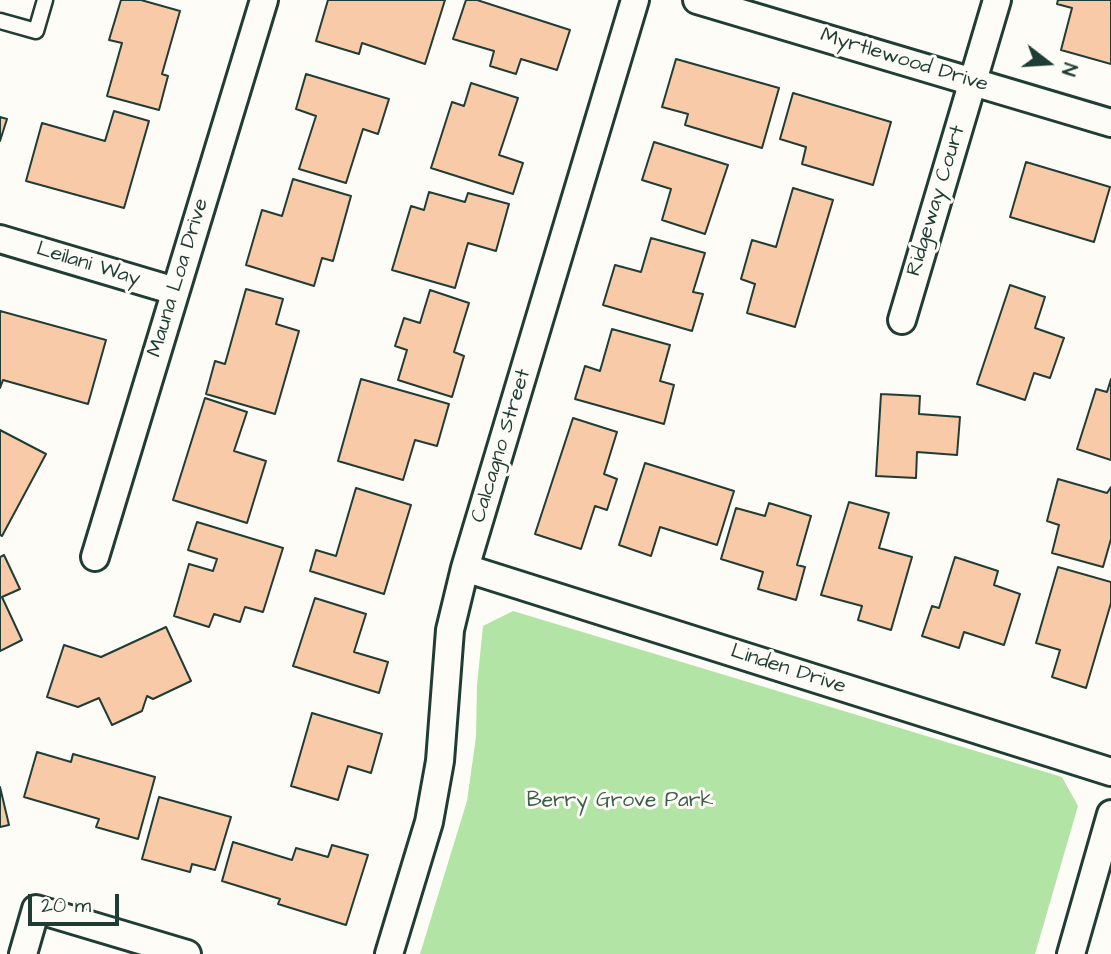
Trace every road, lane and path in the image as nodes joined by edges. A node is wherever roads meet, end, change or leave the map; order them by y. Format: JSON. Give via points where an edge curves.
{"nodes":[{"id":1,"x":45,"y":0,"type":"edge"},
{"id":2,"x":264,"y":0,"type":"edge"},
{"id":3,"x":635,"y":0,"type":"edge"},
{"id":4,"x":697,"y":0,"type":"edge"},
{"id":5,"x":997,"y":0,"type":"edge"},
{"id":6,"x":0,"y":21,"type":"edge"},
{"id":7,"x":972,"y":81,"type":"junction"},
{"id":8,"x":1111,"y":123,"type":"edge"},
{"id":9,"x":0,"y":239,"type":"edge"},
{"id":10,"x":175,"y":291,"type":"junction"},
{"id":11,"x":902,"y":320,"type":"dead end"},
{"id":12,"x":95,"y":557,"type":"dead end"},
{"id":13,"x":465,"y":569,"type":"junction"},
{"id":14,"x":1111,"y":772,"type":"edge"},
{"id":15,"x":1111,"y":814,"type":"edge"},
{"id":16,"x":23,"y":954,"type":"edge"},
{"id":17,"x":187,"y":954,"type":"edge"},
{"id":18,"x":389,"y":954,"type":"edge"},
{"id":19,"x":1071,"y":954,"type":"edge"}],
"edges":[{"from":1,"to":6,"type":"lane","via":[[36,31]]},
{"from":2,"to":10,"type":"street","name":"Mauna Loa Drive"},
{"from":3,"to":13,"type":"street","name":"Calcagno Street"},
{"from":4,"to":7,"type":"street","name":"Myrtlewood Drive"},
{"from":5,"to":7,"type":"street","name":"Ridgeway Court"},
{"from":7,"to":8,"type":"street","name":"Myrtlewood Drive"},
{"from":7,"to":11,"type":"street","name":"Ridgeway Court"},
{"from":9,"to":10,"type":"street","name":"Leilani Way"},
{"from":10,"to":12,"type":"street","name":"Mauna Loa Drive"},
{"from":13,"to":14,"type":"street","name":"Linden Drive"},
{"from":13,"to":18,"type":"street","name":"Calcagno Street","via":[[450,630],[440,761],[429,822]]},
{"from":15,"to":19,"type":"street"},
{"from":16,"to":17,"type":"street","via":[[36,909]]}]}
